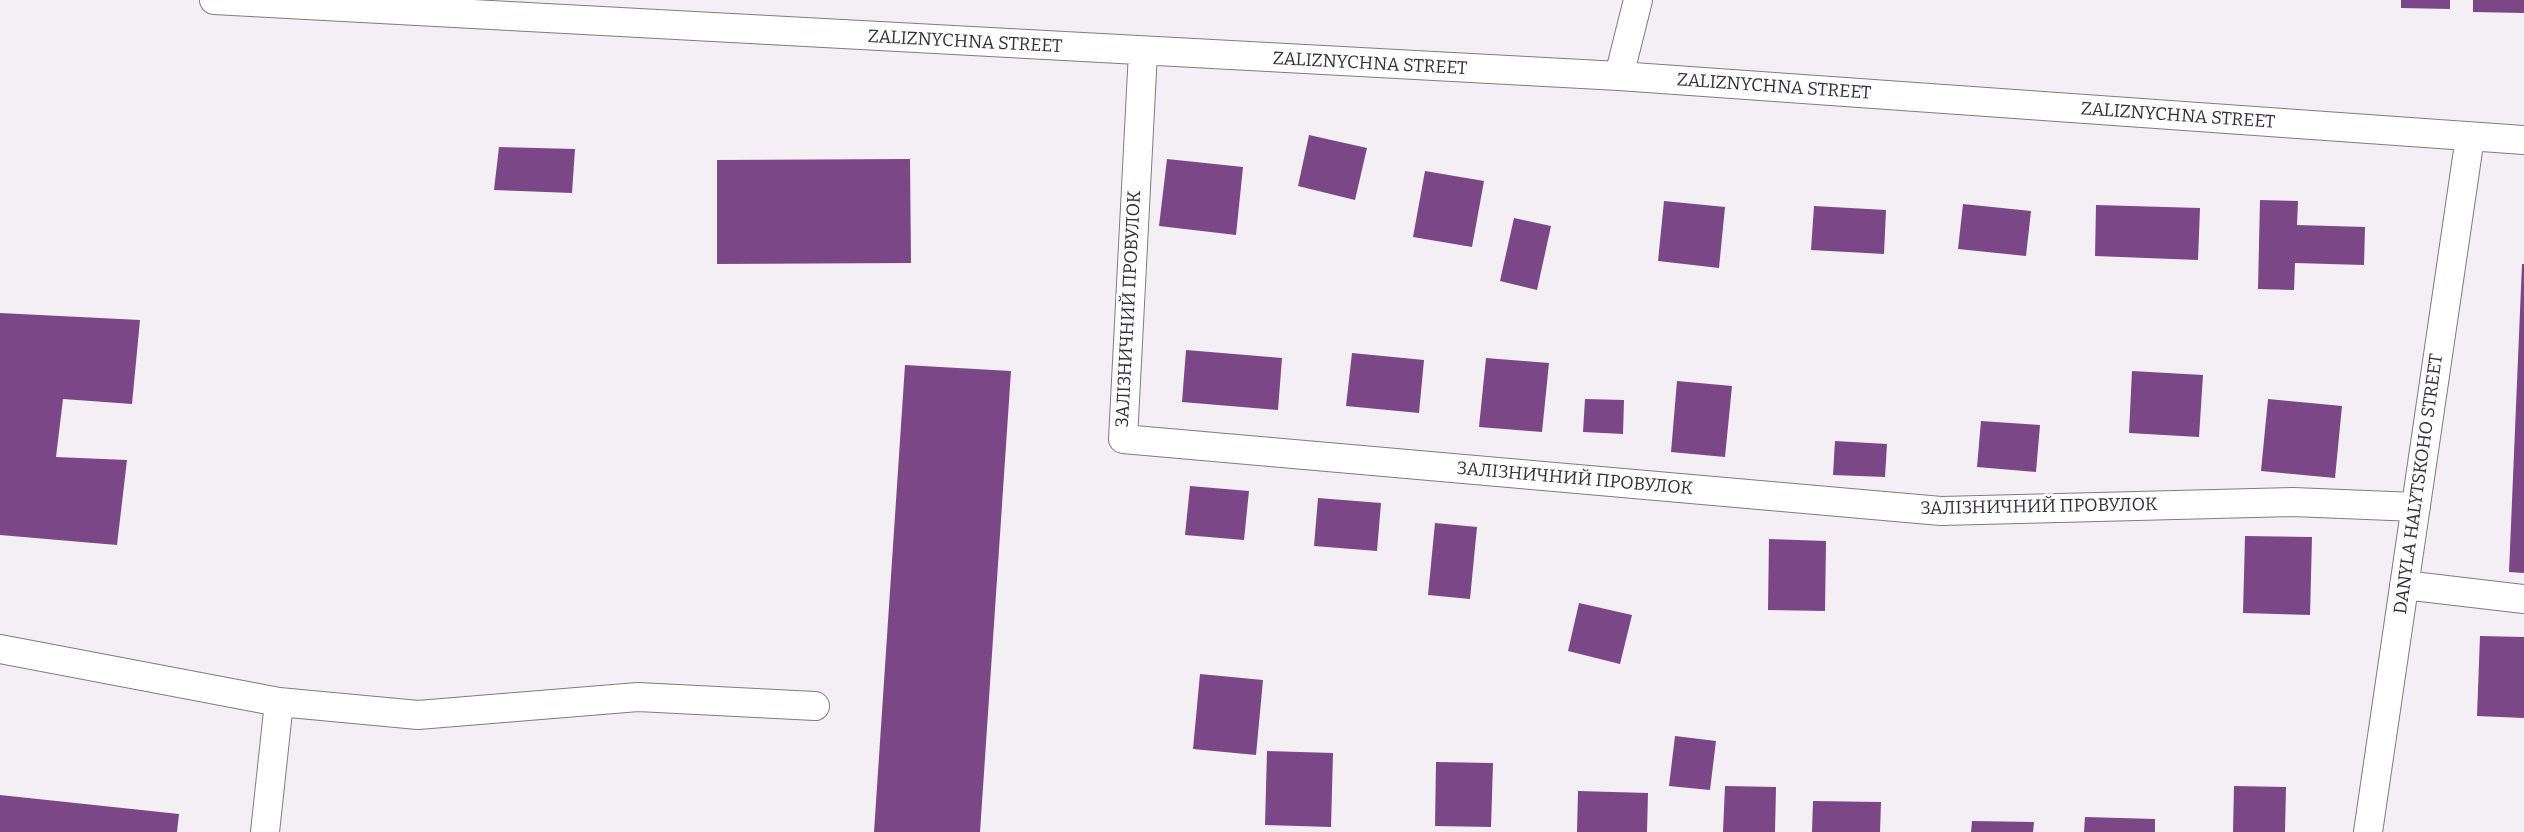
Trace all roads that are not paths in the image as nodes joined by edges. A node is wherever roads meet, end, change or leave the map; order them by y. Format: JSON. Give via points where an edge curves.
{"nodes":[{"id":1,"x":214,"y":0,"type":"edge"},
{"id":2,"x":1638,"y":0,"type":"edge"},
{"id":3,"x":1143,"y":52,"type":"junction"},
{"id":4,"x":1619,"y":76,"type":"junction"},
{"id":5,"x":2470,"y":137,"type":"junction"},
{"id":6,"x":2524,"y":140,"type":"edge"},
{"id":7,"x":2416,"y":507,"type":"junction"},
{"id":8,"x":2404,"y":584,"type":"junction"},
{"id":9,"x":2524,"y":599,"type":"edge"},
{"id":10,"x":0,"y":649,"type":"edge"},
{"id":11,"x":279,"y":702,"type":"junction"},
{"id":12,"x":815,"y":706,"type":"dead end"},
{"id":13,"x":265,"y":832,"type":"edge"},
{"id":14,"x":2368,"y":832,"type":"edge"}],
"edges":[{"from":1,"to":3,"type":"street","name":"ZALIZNYCHNA STREET"},
{"from":2,"to":4,"type":"street"},
{"from":3,"to":4,"type":"street","name":"ZALIZNYCHNA STREET"},
{"from":3,"to":7,"type":"street","name":"ЗАЛІЗНИЧНИЙ ПРОВУЛОК","via":[[1122,439],[1941,511],[2293,502]]},
{"from":4,"to":5,"type":"street","name":"ZALIZNYCHNA STREET"},
{"from":5,"to":6,"type":"street","name":"ZALIZNYCHNA STREET"},
{"from":5,"to":7,"type":"street","name":"DANYLA HALYTSKOHO STREET"},
{"from":7,"to":8,"type":"street","name":"DANYLA HALYTSKOHO STREET"},
{"from":8,"to":9,"type":"street"},
{"from":8,"to":14,"type":"street","name":"DANYLA HALYTSKOHO STREET"},
{"from":10,"to":11,"type":"street"},
{"from":11,"to":12,"type":"street","via":[[418,714],[638,697]]},
{"from":11,"to":13,"type":"street"}]}
